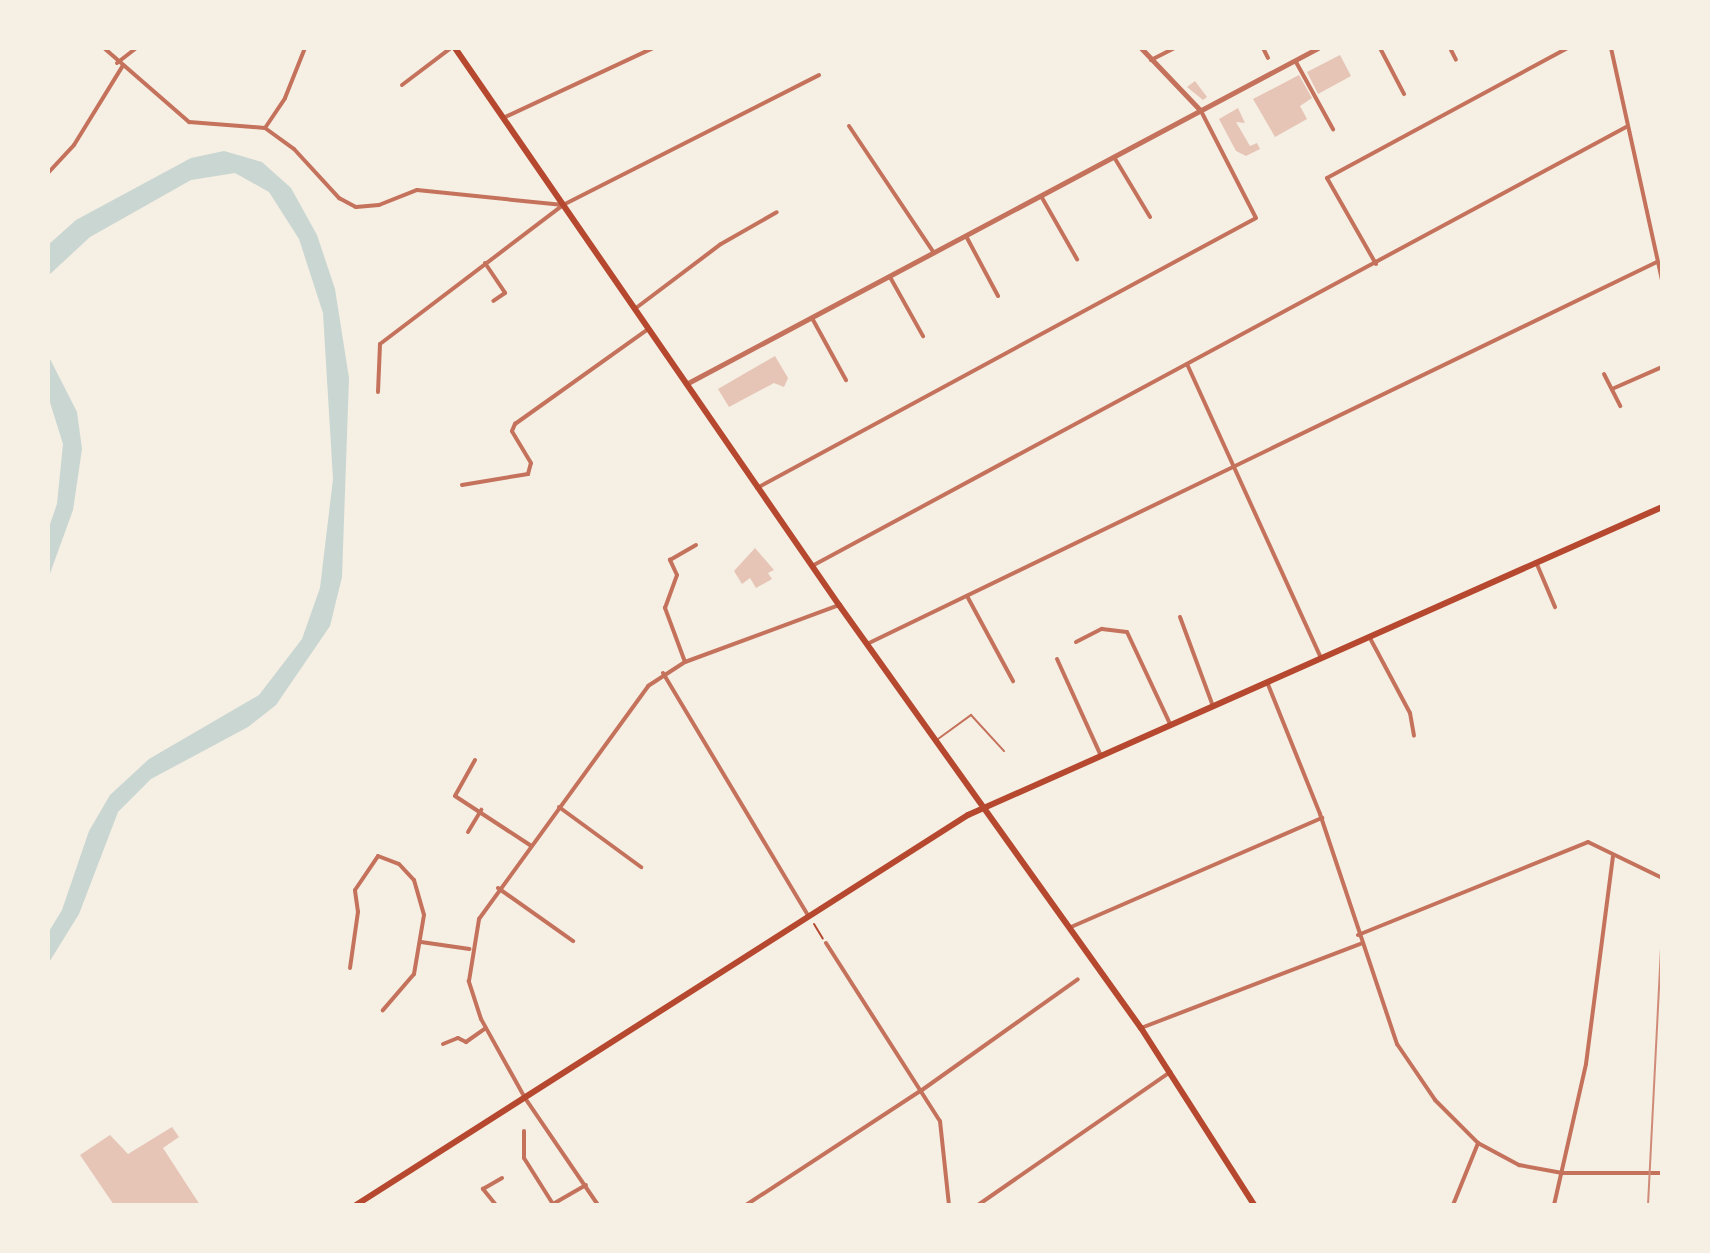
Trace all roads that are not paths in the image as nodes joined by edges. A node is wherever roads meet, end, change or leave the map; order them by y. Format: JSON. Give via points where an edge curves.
{"nodes":[{"id":1,"x":104,"y":48,"type":"edge"},
{"id":2,"x":136,"y":48,"type":"edge"},
{"id":3,"x":305,"y":48,"type":"edge"},
{"id":4,"x":453,"y":48,"type":"edge"},
{"id":5,"x":653,"y":48,"type":"edge"},
{"id":6,"x":1141,"y":48,"type":"edge"},
{"id":7,"x":1175,"y":48,"type":"edge"},
{"id":8,"x":1263,"y":48,"type":"edge"},
{"id":9,"x":1318,"y":48,"type":"edge"},
{"id":10,"x":1380,"y":48,"type":"edge"},
{"id":11,"x":1450,"y":48,"type":"edge"},
{"id":12,"x":1567,"y":48,"type":"edge"},
{"id":13,"x":1611,"y":48,"type":"edge"},
{"id":14,"x":1268,"y":58,"type":"dead end"},
{"id":15,"x":1151,"y":60,"type":"junction"},
{"id":16,"x":1456,"y":60,"type":"dead end"},
{"id":17,"x":1296,"y":62,"type":"junction"},
{"id":18,"x":117,"y":63,"type":"junction"},
{"id":19,"x":122,"y":67,"type":"junction"},
{"id":20,"x":819,"y":75,"type":"dead end"},
{"id":21,"x":402,"y":85,"type":"dead end"},
{"id":22,"x":1404,"y":94,"type":"dead end"},
{"id":23,"x":1201,"y":111,"type":"junction"},
{"id":24,"x":503,"y":118,"type":"junction"},
{"id":25,"x":849,"y":126,"type":"dead end"},
{"id":26,"x":1626,"y":127,"type":"junction"},
{"id":27,"x":265,"y":128,"type":"junction"},
{"id":28,"x":1333,"y":129,"type":"dead end"},
{"id":29,"x":1114,"y":157,"type":"junction"},
{"id":30,"x":48,"y":173,"type":"edge"},
{"id":31,"x":1041,"y":196,"type":"junction"},
{"id":32,"x":563,"y":205,"type":"junction"},
{"id":33,"x":777,"y":212,"type":"dead end"},
{"id":34,"x":1150,"y":217,"type":"dead end"},
{"id":35,"x":966,"y":236,"type":"junction"},
{"id":36,"x":934,"y":253,"type":"junction"},
{"id":37,"x":1077,"y":259,"type":"dead end"},
{"id":38,"x":1657,"y":262,"type":"junction"},
{"id":39,"x":485,"y":263,"type":"junction"},
{"id":40,"x":1376,"y":264,"type":"junction"},
{"id":41,"x":890,"y":277,"type":"junction"},
{"id":42,"x":1662,"y":279,"type":"edge"},
{"id":43,"x":998,"y":296,"type":"dead end"},
{"id":44,"x":493,"y":301,"type":"dead end"},
{"id":45,"x":634,"y":310,"type":"junction"},
{"id":46,"x":812,"y":318,"type":"junction"},
{"id":47,"x":648,"y":329,"type":"junction"},
{"id":48,"x":923,"y":336,"type":"dead end"},
{"id":49,"x":1187,"y":364,"type":"junction"},
{"id":50,"x":1662,"y":367,"type":"edge"},
{"id":51,"x":1604,"y":374,"type":"dead end"},
{"id":52,"x":846,"y":380,"type":"dead end"},
{"id":53,"x":686,"y":384,"type":"junction"},
{"id":54,"x":1612,"y":389,"type":"junction"},
{"id":55,"x":378,"y":392,"type":"dead end"},
{"id":56,"x":1620,"y":406,"type":"dead end"},
{"id":57,"x":1236,"y":468,"type":"junction"},
{"id":58,"x":462,"y":485,"type":"dead end"},
{"id":59,"x":757,"y":488,"type":"junction"},
{"id":60,"x":1662,"y":507,"type":"edge"},
{"id":61,"x":696,"y":545,"type":"dead end"},
{"id":62,"x":1536,"y":562,"type":"junction"},
{"id":63,"x":812,"y":566,"type":"junction"},
{"id":64,"x":967,"y":595,"type":"junction"},
{"id":65,"x":839,"y":605,"type":"junction"},
{"id":66,"x":1555,"y":607,"type":"dead end"},
{"id":67,"x":1180,"y":617,"type":"dead end"},
{"id":68,"x":1371,"y":640,"type":"junction"},
{"id":69,"x":1076,"y":642,"type":"dead end"},
{"id":70,"x":867,"y":644,"type":"junction"},
{"id":71,"x":1321,"y":658,"type":"junction"},
{"id":72,"x":1057,"y":659,"type":"dead end"},
{"id":73,"x":685,"y":662,"type":"junction"},
{"id":74,"x":663,"y":673,"type":"junction"},
{"id":75,"x":1013,"y":681,"type":"dead end"},
{"id":76,"x":1267,"y":682,"type":"junction"},
{"id":77,"x":1213,"y":706,"type":"junction"},
{"id":78,"x":1170,"y":724,"type":"junction"},
{"id":79,"x":1414,"y":736,"type":"dead end"},
{"id":80,"x":935,"y":740,"type":"junction"},
{"id":81,"x":1004,"y":751,"type":"dead end"},
{"id":82,"x":1101,"y":756,"type":"junction"},
{"id":83,"x":475,"y":760,"type":"dead end"},
{"id":84,"x":559,"y":807,"type":"junction"},
{"id":85,"x":984,"y":809,"type":"junction"},
{"id":86,"x":481,"y":810,"type":"junction"},
{"id":87,"x":1322,"y":818,"type":"junction"},
{"id":88,"x":468,"y":832,"type":"dead end"},
{"id":89,"x":530,"y":845,"type":"junction"},
{"id":90,"x":1613,"y":856,"type":"junction"},
{"id":91,"x":641,"y":867,"type":"dead end"},
{"id":92,"x":1662,"y":878,"type":"edge"},
{"id":93,"x":498,"y":888,"type":"junction"},
{"id":94,"x":809,"y":917,"type":"junction"},
{"id":95,"x":1071,"y":927,"type":"junction"},
{"id":96,"x":1358,"y":935,"type":"junction"},
{"id":97,"x":573,"y":941,"type":"dead end"},
{"id":98,"x":421,"y":942,"type":"junction"},
{"id":99,"x":826,"y":943,"type":"road end"},
{"id":100,"x":1360,"y":944,"type":"junction"},
{"id":101,"x":470,"y":949,"type":"junction"},
{"id":102,"x":350,"y":968,"type":"dead end"},
{"id":103,"x":1078,"y":979,"type":"dead end"},
{"id":104,"x":383,"y":1010,"type":"dead end"},
{"id":105,"x":486,"y":1028,"type":"junction"},
{"id":106,"x":1141,"y":1028,"type":"junction"},
{"id":107,"x":443,"y":1044,"type":"dead end"},
{"id":108,"x":1171,"y":1072,"type":"junction"},
{"id":109,"x":922,"y":1090,"type":"junction"},
{"id":110,"x":525,"y":1098,"type":"junction"},
{"id":111,"x":524,"y":1131,"type":"dead end"},
{"id":112,"x":1478,"y":1143,"type":"junction"},
{"id":113,"x":1562,"y":1173,"type":"junction"},
{"id":114,"x":1662,"y":1173,"type":"edge"},
{"id":115,"x":502,"y":1178,"type":"dead end"},
{"id":116,"x":586,"y":1185,"type":"junction"},
{"id":117,"x":553,"y":1204,"type":"edge"},
{"id":118,"x":356,"y":1205,"type":"edge"},
{"id":119,"x":496,"y":1205,"type":"edge"},
{"id":120,"x":598,"y":1205,"type":"edge"},
{"id":121,"x":746,"y":1205,"type":"edge"},
{"id":122,"x":949,"y":1205,"type":"edge"},
{"id":123,"x":978,"y":1205,"type":"edge"},
{"id":124,"x":1254,"y":1205,"type":"edge"},
{"id":125,"x":1453,"y":1205,"type":"edge"},
{"id":126,"x":1554,"y":1205,"type":"edge"}],
"edges":[{"from":1,"to":18,"type":"street"},
{"from":2,"to":18,"type":"street"},
{"from":3,"to":27,"type":"street","via":[[285,98]]},
{"from":4,"to":21,"type":"street"},
{"from":4,"to":24,"type":"main road"},
{"from":5,"to":24,"type":"street"},
{"from":6,"to":15,"type":"street"},
{"from":7,"to":15,"type":"street"},
{"from":8,"to":14,"type":"street"},
{"from":9,"to":17,"type":"street"},
{"from":10,"to":22,"type":"street"},
{"from":11,"to":16,"type":"street"},
{"from":12,"to":40,"type":"street","via":[[1327,178]]},
{"from":13,"to":26,"type":"street"},
{"from":15,"to":23,"type":"street"},
{"from":17,"to":23,"type":"street"},
{"from":17,"to":28,"type":"street"},
{"from":18,"to":19,"type":"street"},
{"from":19,"to":27,"type":"street","via":[[189,122]]},
{"from":19,"to":30,"type":"street","via":[[91,119]]},
{"from":20,"to":32,"type":"street"},
{"from":23,"to":29,"type":"street"},
{"from":23,"to":59,"type":"street","via":[[1256,218]]},
{"from":24,"to":32,"type":"main road"},
{"from":25,"to":36,"type":"street"},
{"from":26,"to":38,"type":"street"},
{"from":26,"to":40,"type":"street"},
{"from":27,"to":32,"type":"street","via":[[294,149],[339,198],[356,207],[417,190]]},
{"from":29,"to":31,"type":"street"},
{"from":29,"to":34,"type":"street"},
{"from":31,"to":35,"type":"street"},
{"from":31,"to":37,"type":"street"},
{"from":32,"to":39,"type":"street"},
{"from":32,"to":45,"type":"main road"},
{"from":33,"to":45,"type":"street","via":[[721,244]]},
{"from":35,"to":36,"type":"street"},
{"from":35,"to":43,"type":"street"},
{"from":36,"to":41,"type":"street"},
{"from":38,"to":42,"type":"street"},
{"from":38,"to":57,"type":"street"},
{"from":39,"to":44,"type":"street","via":[[505,293]]},
{"from":39,"to":55,"type":"street","via":[[380,344]]},
{"from":40,"to":49,"type":"street"},
{"from":41,"to":46,"type":"street"},
{"from":41,"to":48,"type":"street"},
{"from":45,"to":47,"type":"main road"},
{"from":46,"to":52,"type":"street"},
{"from":46,"to":53,"type":"street"},
{"from":47,"to":53,"type":"main road"},
{"from":47,"to":58,"type":"street","via":[[512,431],[531,463],[528,474]]},
{"from":49,"to":57,"type":"street"},
{"from":49,"to":63,"type":"street"},
{"from":50,"to":54,"type":"street"},
{"from":51,"to":54,"type":"street"},
{"from":53,"to":59,"type":"main road"},
{"from":54,"to":56,"type":"street"},
{"from":57,"to":64,"type":"street"},
{"from":57,"to":71,"type":"street"},
{"from":59,"to":63,"type":"main road"},
{"from":60,"to":62,"type":"main road"},
{"from":61,"to":73,"type":"street","via":[[670,560],[677,575],[665,608]]},
{"from":62,"to":66,"type":"street"},
{"from":62,"to":68,"type":"main road"},
{"from":63,"to":65,"type":"main road"},
{"from":64,"to":70,"type":"street"},
{"from":64,"to":75,"type":"street"},
{"from":65,"to":70,"type":"main road"},
{"from":65,"to":73,"type":"street"},
{"from":67,"to":77,"type":"street"},
{"from":68,"to":71,"type":"main road"},
{"from":68,"to":79,"type":"street","via":[[1410,713]]},
{"from":69,"to":78,"type":"street","via":[[1102,629],[1127,632]]},
{"from":70,"to":80,"type":"main road"},
{"from":71,"to":76,"type":"main road"},
{"from":72,"to":82,"type":"street"},
{"from":73,"to":74,"type":"street"},
{"from":74,"to":84,"type":"street"},
{"from":74,"to":94,"type":"street"},
{"from":76,"to":77,"type":"main road"},
{"from":76,"to":87,"type":"street"},
{"from":77,"to":78,"type":"main road"},
{"from":78,"to":82,"type":"main road"},
{"from":80,"to":81,"type":"lane","via":[[971,715]]},
{"from":80,"to":85,"type":"main road"},
{"from":82,"to":85,"type":"main road"},
{"from":83,"to":86,"type":"street","via":[[455,796]]},
{"from":84,"to":89,"type":"street"},
{"from":84,"to":91,"type":"street"},
{"from":85,"to":94,"type":"main road"},
{"from":85,"to":95,"type":"main road"},
{"from":86,"to":88,"type":"street"},
{"from":86,"to":89,"type":"street"},
{"from":87,"to":95,"type":"street"},
{"from":87,"to":96,"type":"street"},
{"from":89,"to":93,"type":"street"},
{"from":90,"to":92,"type":"street"},
{"from":90,"to":96,"type":"street","via":[[1588,842]]},
{"from":90,"to":113,"type":"street","via":[[1586,1064]]},
{"from":93,"to":97,"type":"street"},
{"from":93,"to":101,"type":"street","via":[[479,919]]},
{"from":94,"to":110,"type":"main road"},
{"from":95,"to":106,"type":"main road"},
{"from":96,"to":100,"type":"street"},
{"from":98,"to":101,"type":"street"},
{"from":98,"to":102,"type":"street","via":[[423,898],[399,864],[378,856],[355,890],[358,912]]},
{"from":98,"to":104,"type":"street","via":[[414,974]]},
{"from":99,"to":109,"type":"street"},
{"from":100,"to":106,"type":"street"},
{"from":100,"to":112,"type":"street","via":[[1397,1044],[1435,1100]]},
{"from":101,"to":105,"type":"street","via":[[469,981]]},
{"from":103,"to":109,"type":"street"},
{"from":105,"to":107,"type":"street","via":[[466,1042],[458,1038]]},
{"from":105,"to":110,"type":"street"},
{"from":106,"to":108,"type":"main road"},
{"from":108,"to":123,"type":"street"},
{"from":108,"to":124,"type":"main road"},
{"from":109,"to":121,"type":"street"},
{"from":109,"to":122,"type":"street","via":[[940,1121]]},
{"from":110,"to":116,"type":"street"},
{"from":110,"to":118,"type":"main road"},
{"from":111,"to":117,"type":"street","via":[[524,1158]]},
{"from":112,"to":113,"type":"street","via":[[1519,1165]]},
{"from":112,"to":125,"type":"street"},
{"from":113,"to":114,"type":"street"},
{"from":113,"to":126,"type":"street"},
{"from":115,"to":119,"type":"street","via":[[483,1189]]},
{"from":116,"to":117,"type":"street"},
{"from":116,"to":120,"type":"street"}]}
